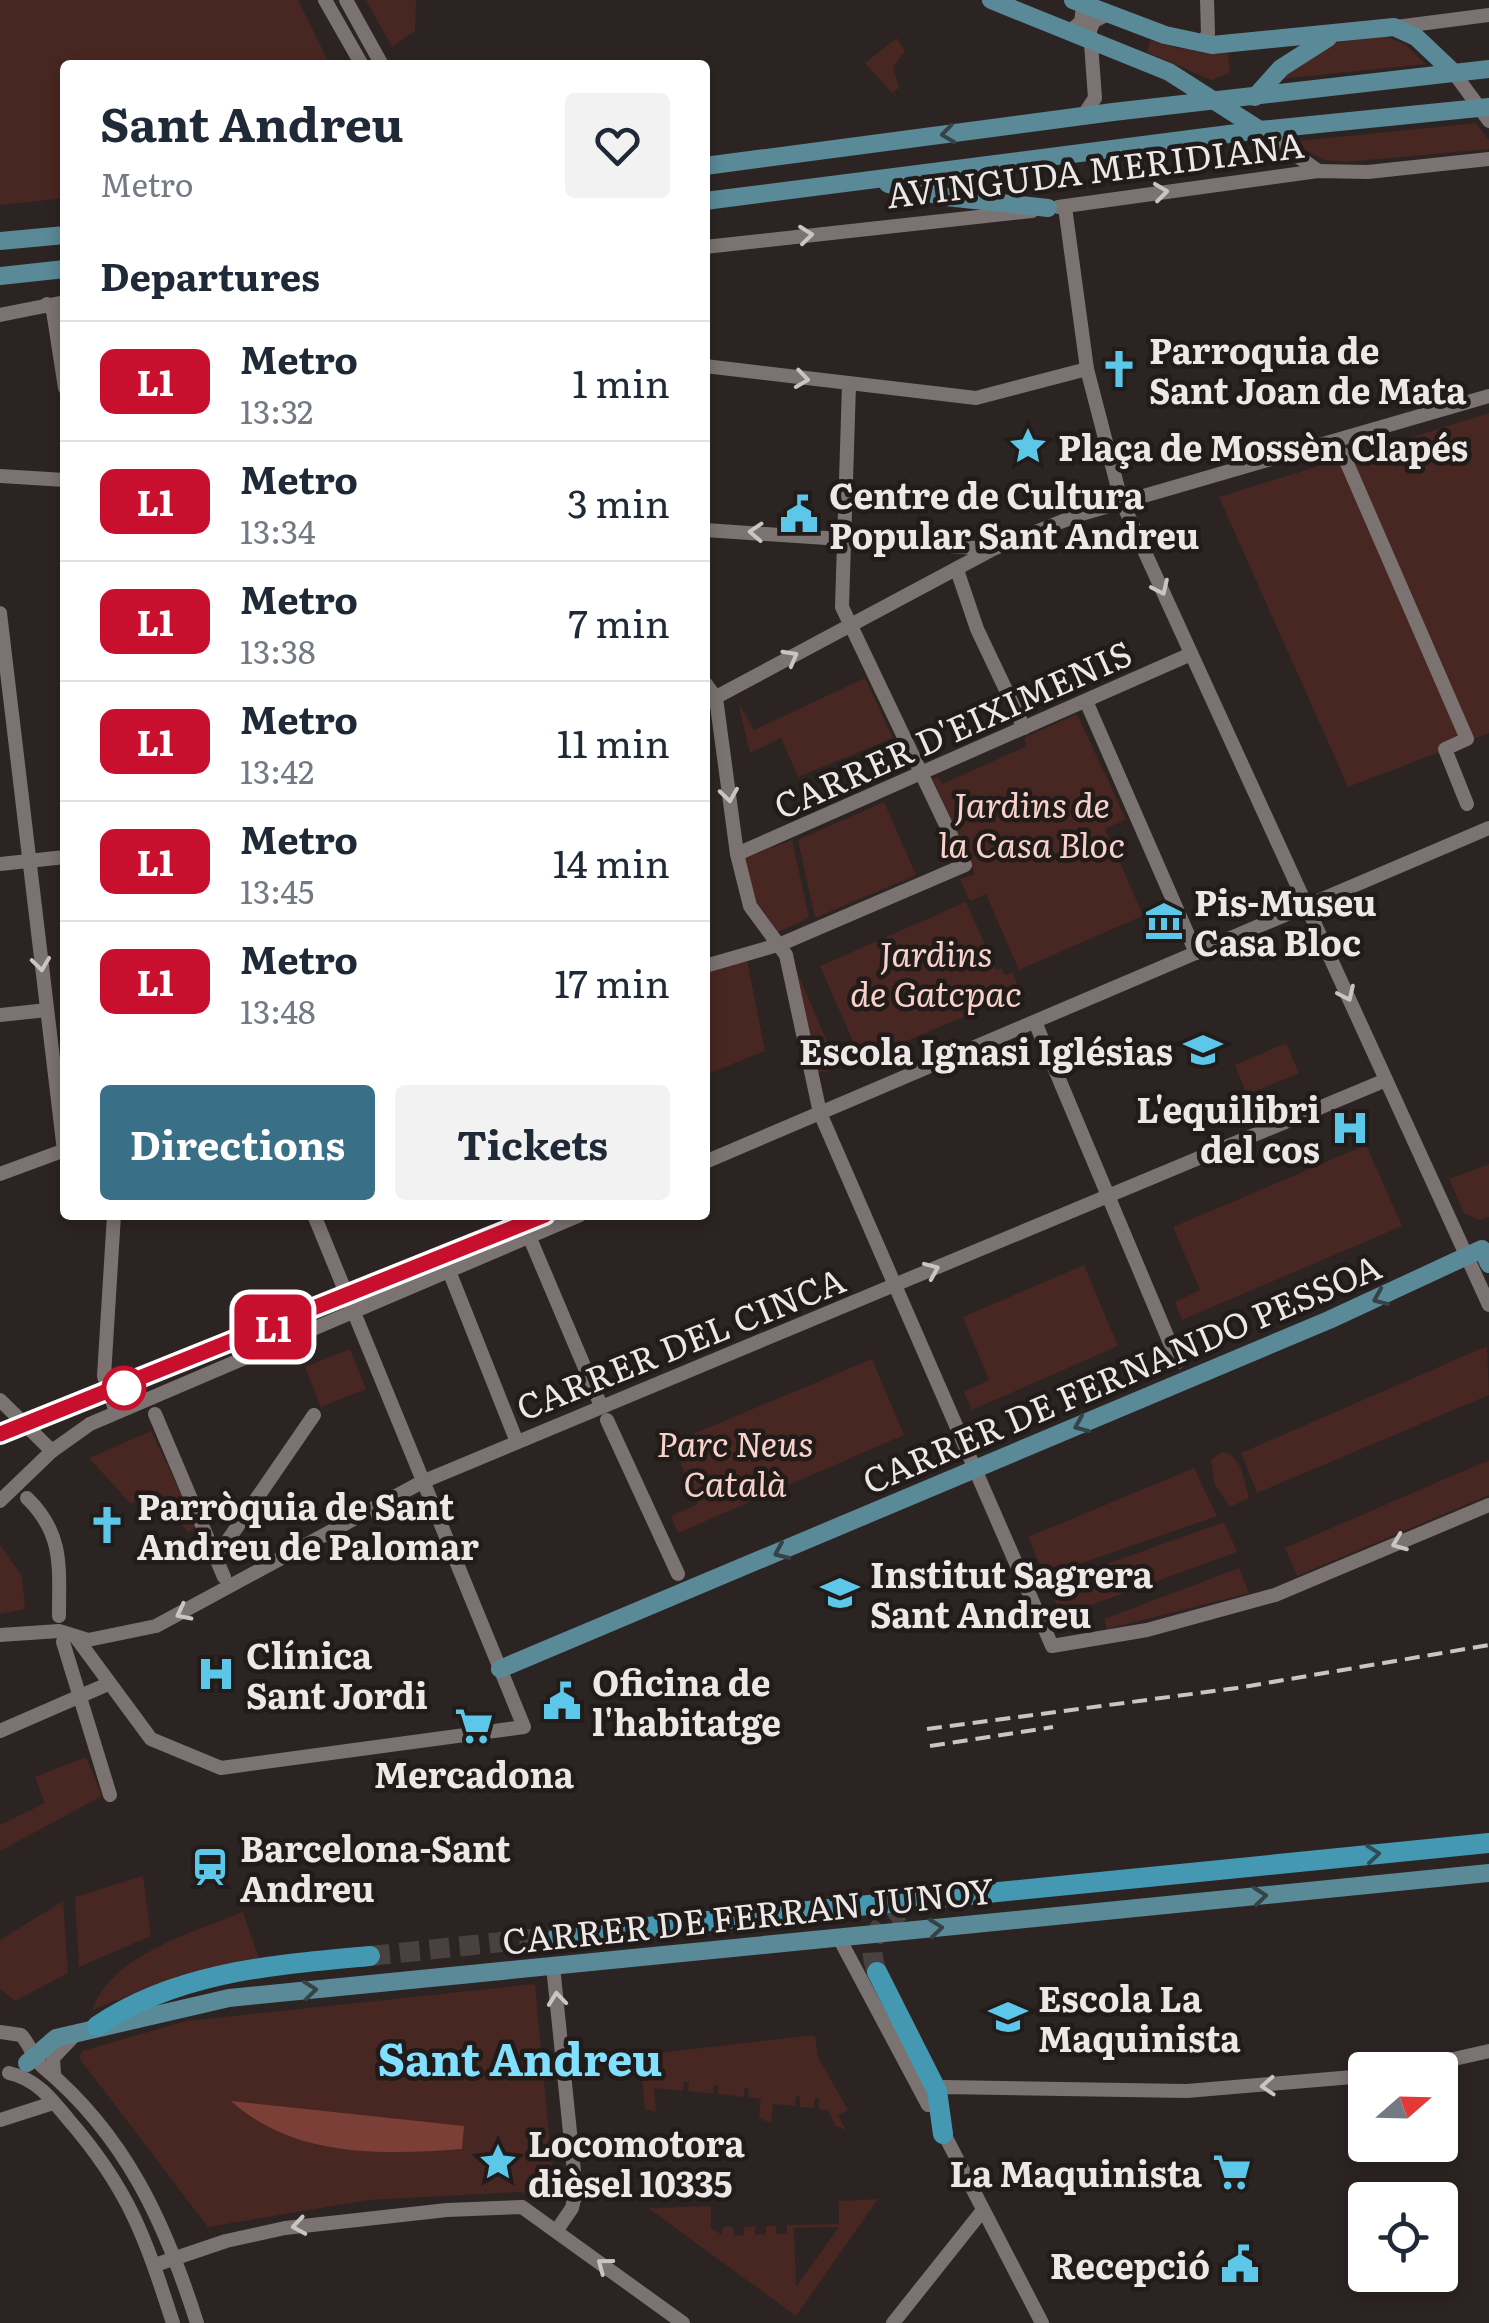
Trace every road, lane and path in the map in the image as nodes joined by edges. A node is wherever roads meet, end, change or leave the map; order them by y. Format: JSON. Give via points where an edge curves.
{"nodes":[{"id":1,"x":326,"y":0,"type":"edge"},
{"id":2,"x":346,"y":0,"type":"edge"},
{"id":3,"x":990,"y":0,"type":"edge"},
{"id":4,"x":1206,"y":0,"type":"edge"},
{"id":5,"x":1080,"y":1,"type":"edge"},
{"id":6,"x":1108,"y":14,"type":"junction"},
{"id":7,"x":1489,"y":15,"type":"edge"},
{"id":8,"x":1394,"y":27,"type":"junction"},
{"id":9,"x":1070,"y":30,"type":"junction"},
{"id":10,"x":1340,"y":33,"type":"junction"},
{"id":11,"x":1089,"y":38,"type":"junction"},
{"id":12,"x":1202,"y":44,"type":"junction"},
{"id":13,"x":359,"y":60,"type":"edge"},
{"id":14,"x":379,"y":60,"type":"edge"},
{"id":15,"x":1489,"y":69,"type":"edge"},
{"id":16,"x":1454,"y":74,"type":"junction"},
{"id":17,"x":1255,"y":97,"type":"junction"},
{"id":18,"x":1218,"y":101,"type":"junction"},
{"id":19,"x":1486,"y":112,"type":"edge"},
{"id":20,"x":1083,"y":116,"type":"junction"},
{"id":21,"x":1260,"y":130,"type":"junction"},
{"id":22,"x":1489,"y":159,"type":"edge"},
{"id":23,"x":710,"y":165,"type":"edge"},
{"id":24,"x":1318,"y":171,"type":"junction"},
{"id":25,"x":873,"y":180,"type":"junction"},
{"id":26,"x":710,"y":199,"type":"edge"},
{"id":27,"x":1057,"y":208,"type":"junction"},
{"id":28,"x":60,"y":235,"type":"edge"},
{"id":29,"x":0,"y":241,"type":"edge"},
{"id":30,"x":710,"y":246,"type":"edge"},
{"id":31,"x":60,"y":270,"type":"edge"},
{"id":32,"x":0,"y":276,"type":"edge"},
{"id":33,"x":60,"y":303,"type":"edge"},
{"id":34,"x":47,"y":304,"type":"junction"},
{"id":35,"x":0,"y":315,"type":"edge"},
{"id":36,"x":60,"y":340,"type":"edge"},
{"id":37,"x":710,"y":367,"type":"edge"},
{"id":38,"x":1088,"y":369,"type":"junction"},
{"id":39,"x":849,"y":385,"type":"junction"},
{"id":40,"x":1489,"y":396,"type":"edge"},
{"id":41,"x":1343,"y":454,"type":"dead end"},
{"id":42,"x":0,"y":476,"type":"edge"},
{"id":43,"x":60,"y":479,"type":"edge"},
{"id":44,"x":1120,"y":500,"type":"junction"},
{"id":45,"x":710,"y":530,"type":"edge"},
{"id":46,"x":843,"y":536,"type":"junction"},
{"id":47,"x":993,"y":549,"type":"junction"},
{"id":48,"x":957,"y":570,"type":"junction"},
{"id":49,"x":0,"y":612,"type":"edge"},
{"id":50,"x":850,"y":624,"type":"junction"},
{"id":51,"x":1191,"y":654,"type":"junction"},
{"id":52,"x":710,"y":700,"type":"edge"},
{"id":53,"x":1086,"y":701,"type":"junction"},
{"id":54,"x":1024,"y":728,"type":"junction"},
{"id":55,"x":923,"y":771,"type":"junction"},
{"id":56,"x":1467,"y":804,"type":"dead end"},
{"id":57,"x":1489,"y":828,"type":"edge"},
{"id":58,"x":737,"y":854,"type":"junction"},
{"id":59,"x":60,"y":858,"type":"edge"},
{"id":60,"x":0,"y":864,"type":"edge"},
{"id":61,"x":30,"y":864,"type":"junction"},
{"id":62,"x":1307,"y":906,"type":"junction"},
{"id":63,"x":781,"y":944,"type":"junction"},
{"id":64,"x":1196,"y":953,"type":"junction"},
{"id":65,"x":710,"y":965,"type":"edge"},
{"id":66,"x":47,"y":1010,"type":"junction"},
{"id":67,"x":0,"y":1014,"type":"edge"},
{"id":68,"x":1035,"y":1022,"type":"junction"},
{"id":69,"x":1386,"y":1080,"type":"junction"},
{"id":70,"x":820,"y":1113,"type":"junction"},
{"id":71,"x":60,"y":1117,"type":"edge"},
{"id":72,"x":60,"y":1152,"type":"edge"},
{"id":73,"x":710,"y":1160,"type":"edge"},
{"id":74,"x":0,"y":1174,"type":"edge"},
{"id":75,"x":1108,"y":1194,"type":"junction"},
{"id":76,"x":114,"y":1220,"type":"edge"},
{"id":77,"x":316,"y":1220,"type":"edge"},
{"id":78,"x":548,"y":1221,"type":"edge"},
{"id":79,"x":530,"y":1236,"type":"junction"},
{"id":80,"x":1482,"y":1254,"type":"edge"},
{"id":81,"x":449,"y":1271,"type":"junction"},
{"id":82,"x":896,"y":1285,"type":"junction"},
{"id":83,"x":1489,"y":1305,"type":"edge"},
{"id":84,"x":352,"y":1312,"type":"junction"},
{"id":85,"x":1178,"y":1362,"type":"dead end"},
{"id":86,"x":0,"y":1400,"type":"edge"},
{"id":87,"x":116,"y":1412,"type":"junction"},
{"id":88,"x":604,"y":1413,"type":"junction"},
{"id":89,"x":155,"y":1414,"type":"dead end"},
{"id":90,"x":314,"y":1415,"type":"dead end"},
{"id":91,"x":517,"y":1442,"type":"junction"},
{"id":92,"x":52,"y":1451,"type":"junction"},
{"id":93,"x":975,"y":1470,"type":"junction"},
{"id":94,"x":422,"y":1482,"type":"junction"},
{"id":95,"x":4,"y":1498,"type":"edge"},
{"id":96,"x":27,"y":1498,"type":"dead end"},
{"id":97,"x":1489,"y":1505,"type":"edge"},
{"id":98,"x":215,"y":1558,"type":"junction"},
{"id":99,"x":678,"y":1574,"type":"dead end"},
{"id":100,"x":224,"y":1577,"type":"dead end"},
{"id":101,"x":59,"y":1616,"type":"dead end"},
{"id":102,"x":0,"y":1635,"type":"edge"},
{"id":103,"x":69,"y":1639,"type":"junction"},
{"id":104,"x":500,"y":1669,"type":"junction"},
{"id":105,"x":108,"y":1684,"type":"junction"},
{"id":106,"x":80,"y":1698,"type":"junction"},
{"id":107,"x":0,"y":1730,"type":"edge"},
{"id":108,"x":110,"y":1794,"type":"dead end"},
{"id":109,"x":1489,"y":1842,"type":"edge"},
{"id":110,"x":1489,"y":1873,"type":"edge"},
{"id":111,"x":924,"y":1901,"type":"junction"},
{"id":112,"x":902,"y":1911,"type":"tunnel mouth"},
{"id":113,"x":558,"y":1936,"type":"tunnel mouth"},
{"id":114,"x":839,"y":1938,"type":"junction"},
{"id":115,"x":370,"y":1956,"type":"tunnel mouth"},
{"id":116,"x":553,"y":1966,"type":"junction"},
{"id":117,"x":877,"y":1972,"type":"tunnel mouth"},
{"id":118,"x":96,"y":2026,"type":"junction"},
{"id":119,"x":0,"y":2032,"type":"edge"},
{"id":120,"x":74,"y":2036,"type":"junction"},
{"id":121,"x":1489,"y":2052,"type":"edge"},
{"id":122,"x":30,"y":2054,"type":"junction"},
{"id":123,"x":1458,"y":2059,"type":"edge"},
{"id":124,"x":4,"y":2073,"type":"edge"},
{"id":125,"x":54,"y":2074,"type":"junction"},
{"id":126,"x":1348,"y":2077,"type":"edge"},
{"id":127,"x":931,"y":2094,"type":"junction"},
{"id":128,"x":54,"y":2103,"type":"junction"},
{"id":129,"x":0,"y":2120,"type":"edge"},
{"id":130,"x":944,"y":2134,"type":"joint"},
{"id":131,"x":983,"y":2210,"type":"junction"},
{"id":132,"x":558,"y":2230,"type":"junction"},
{"id":133,"x":176,"y":2257,"type":"junction"},
{"id":134,"x":155,"y":2265,"type":"junction"},
{"id":135,"x":173,"y":2323,"type":"edge"},
{"id":136,"x":197,"y":2323,"type":"edge"},
{"id":137,"x":683,"y":2323,"type":"edge"},
{"id":138,"x":893,"y":2323,"type":"edge"},
{"id":139,"x":1042,"y":2323,"type":"edge"}],
"edges":[{"from":1,"to":13,"type":"street"},
{"from":2,"to":14,"type":"street"},
{"from":3,"to":9,"type":"main road"},
{"from":4,"to":12,"type":"street","via":[[1208,34]]},
{"from":5,"to":6,"type":"main road"},
{"from":5,"to":9,"type":"street","via":[[1081,22]]},
{"from":6,"to":11,"type":"street","via":[[1094,20]]},
{"from":6,"to":12,"type":"main road"},
{"from":7,"to":8,"type":"street"},
{"from":8,"to":10,"type":"main road"},
{"from":8,"to":16,"type":"main road","via":[[1416,37]]},
{"from":9,"to":11,"type":"main road"},
{"from":10,"to":12,"type":"main road"},
{"from":10,"to":17,"type":"main road","via":[[1281,68]]},
{"from":11,"to":18,"type":"main road"},
{"from":11,"to":20,"type":"street","via":[[1095,98]]},
{"from":15,"to":16,"type":"main road","name":"AVINGUDA MERIDIANA"},
{"from":16,"to":17,"type":"main road","name":"AVINGUDA MERIDIANA"},
{"from":16,"to":19,"type":"street","name":"AVINGUDA MERIDIANA"},
{"from":17,"to":18,"type":"main road","name":"AVINGUDA MERIDIANA"},
{"from":18,"to":20,"type":"main road","name":"AVINGUDA MERIDIANA"},
{"from":18,"to":21,"type":"main road"},
{"from":19,"to":21,"type":"main road","name":"AVINGUDA MERIDIANA"},
{"from":20,"to":23,"type":"main road","name":"AVINGUDA MERIDIANA","one_way":true},
{"from":21,"to":24,"type":"street"},
{"from":21,"to":25,"type":"main road","name":"AVINGUDA MERIDIANA"},
{"from":22,"to":24,"type":"street","name":"AVINGUDA MERIDIANA"},
{"from":27,"to":24,"type":"street","name":"AVINGUDA MERIDIANA","one_way":true},
{"from":25,"to":26,"type":"main road","name":"AVINGUDA MERIDIANA"},
{"from":25,"to":27,"type":"main road","via":[[946,197]]},
{"from":30,"to":27,"type":"street","name":"AVINGUDA MERIDIANA","one_way":true},
{"from":27,"to":38,"type":"street"},
{"from":28,"to":29,"type":"main road"},
{"from":31,"to":32,"type":"main road"},
{"from":33,"to":34,"type":"street"},
{"from":34,"to":35,"type":"street"},
{"from":34,"to":36,"type":"street"},
{"from":37,"to":39,"type":"street","one_way":true},
{"from":38,"to":39,"type":"street","via":[[976,398]]},
{"from":38,"to":44,"type":"street"},
{"from":39,"to":46,"type":"street"},
{"from":40,"to":44,"type":"street"},
{"from":41,"to":56,"type":"street","via":[[1467,739],[1444,749]]},
{"from":42,"to":43,"type":"street"},
{"from":44,"to":47,"type":"street"},
{"from":44,"to":51,"type":"street","one_way":true},
{"from":46,"to":45,"type":"street","one_way":true},
{"from":46,"to":47,"type":"street"},
{"from":46,"to":50,"type":"street","via":[[842,607]]},
{"from":47,"to":48,"type":"street"},
{"from":48,"to":50,"type":"street"},
{"from":48,"to":54,"type":"street"},
{"from":49,"to":61,"type":"street"},
{"from":52,"to":50,"type":"street","one_way":true},
{"from":50,"to":55,"type":"street"},
{"from":51,"to":53,"type":"street","name":"CARRER D'EIXIMENIS"},
{"from":51,"to":62,"type":"street"},
{"from":52,"to":58,"type":"street","one_way":true},
{"from":53,"to":54,"type":"street","name":"CARRER D'EIXIMENIS"},
{"from":53,"to":64,"type":"street"},
{"from":54,"to":55,"type":"street","name":"CARRER D'EIXIMENIS"},
{"from":55,"to":58,"type":"street","name":"CARRER D'EIXIMENIS"},
{"from":55,"to":63,"type":"street","via":[[965,865]]},
{"from":57,"to":62,"type":"street"},
{"from":58,"to":63,"type":"street","via":[[750,906]]},
{"from":59,"to":61,"type":"street"},
{"from":60,"to":61,"type":"street"},
{"from":61,"to":66,"type":"street","one_way":true},
{"from":62,"to":64,"type":"street"},
{"from":62,"to":69,"type":"street","one_way":true},
{"from":63,"to":65,"type":"street"},
{"from":63,"to":70,"type":"street"},
{"from":64,"to":68,"type":"street"},
{"from":66,"to":67,"type":"street"},
{"from":66,"to":71,"type":"street"},
{"from":68,"to":70,"type":"street"},
{"from":68,"to":75,"type":"street"},
{"from":69,"to":75,"type":"street","name":"CARRER DEL CINCA"},
{"from":69,"to":80,"type":"street"},
{"from":70,"to":73,"type":"street"},
{"from":70,"to":82,"type":"street"},
{"from":72,"to":74,"type":"street"},
{"from":82,"to":75,"type":"street","name":"CARRER DEL CINCA","one_way":true},
{"from":75,"to":85,"type":"street"},
{"from":76,"to":87,"type":"street","via":[[104,1376]]},
{"from":77,"to":84,"type":"street"},
{"from":78,"to":79,"type":"street"},
{"from":79,"to":81,"type":"street"},
{"from":79,"to":88,"type":"street"},
{"from":80,"to":83,"type":"street"},
{"from":80,"to":93,"type":"main road","name":"CARRER DE FERNANDO PESSOA","one_way":true},
{"from":81,"to":84,"type":"street"},
{"from":81,"to":91,"type":"street"},
{"from":82,"to":88,"type":"street","name":"CARRER DEL CINCA"},
{"from":82,"to":93,"type":"street"},
{"from":84,"to":87,"type":"street"},
{"from":84,"to":94,"type":"street"},
{"from":86,"to":92,"type":"street"},
{"from":87,"to":92,"type":"street"},
{"from":88,"to":91,"type":"street","name":"CARRER DEL CINCA"},
{"from":88,"to":99,"type":"street"},
{"from":89,"to":98,"type":"street"},
{"from":90,"to":98,"type":"street"},
{"from":91,"to":94,"type":"street","name":"CARRER DEL CINCA"},
{"from":92,"to":95,"type":"street"},
{"from":97,"to":93,"type":"street","one_way":true,"via":[[1274,1595],[1146,1630],[1052,1646]]},
{"from":93,"to":104,"type":"main road","name":"CARRER DE FERNANDO PESSOA","one_way":true},
{"from":94,"to":103,"type":"street","name":"CARRER DEL CINCA","one_way":true,"via":[[156,1626]]},
{"from":94,"to":104,"type":"street"},
{"from":96,"to":101,"type":"street","via":[[55,1536]]},
{"from":98,"to":100,"type":"street"},
{"from":102,"to":103,"type":"street","name":"CARRER DEL CINCA","via":[[59,1630]]},
{"from":103,"to":105,"type":"street"},
{"from":103,"to":106,"type":"street"},
{"from":104,"to":105,"type":"street","via":[[524,1727],[221,1768],[151,1739]]},
{"from":105,"to":106,"type":"street"},
{"from":106,"to":107,"type":"street"},
{"from":106,"to":108,"type":"street"},
{"from":111,"to":109,"type":"highway","one_way":true},
{"from":114,"to":110,"type":"main road","name":"CARRER DE FERRAN JUNOY","one_way":true},
{"from":111,"to":112,"type":"highway"},
{"from":111,"to":113,"type":"highway"},
{"from":114,"to":116,"type":"main road","name":"CARRER DE FERRAN JUNOY"},
{"from":114,"to":127,"type":"street"},
{"from":115,"to":118,"type":"highway","via":[[220,1974],[144,1998]]},
{"from":118,"to":116,"type":"main road","name":"CARRER DE FERRAN JUNOY","one_way":true,"via":[[229,1998]]},
{"from":132,"to":116,"type":"street","one_way":true,"via":[[576,2191]]},
{"from":117,"to":127,"type":"highway"},
{"from":118,"to":120,"type":"main road","name":"CARRER DE FERRAN JUNOY"},
{"from":119,"to":122,"type":"street","via":[[21,2035]]},
{"from":120,"to":122,"type":"main road","name":"CARRER DE FERRAN JUNOY","via":[[53,2039]]},
{"from":120,"to":125,"type":"street","via":[[54,2058]]},
{"from":121,"to":123,"type":"street"},
{"from":122,"to":124,"type":"street"},
{"from":122,"to":125,"type":"street"},
{"from":124,"to":128,"type":"street","via":[[34,2082]]},
{"from":125,"to":133,"type":"street","via":[[120,2146]]},
{"from":126,"to":127,"type":"street","one_way":true,"via":[[1187,2091],[944,2087]]},
{"from":127,"to":130,"type":"highway"},
{"from":128,"to":129,"type":"street"},
{"from":128,"to":134,"type":"street","via":[[124,2190]]},
{"from":130,"to":131,"type":"street"},
{"from":131,"to":138,"type":"street"},
{"from":131,"to":139,"type":"street"},
{"from":132,"to":133,"type":"street","one_way":true,"via":[[522,2207],[464,2208],[284,2228]]},
{"from":137,"to":132,"type":"street","one_way":true},
{"from":133,"to":134,"type":"street"},
{"from":133,"to":136,"type":"street"},
{"from":134,"to":135,"type":"street"}]}
